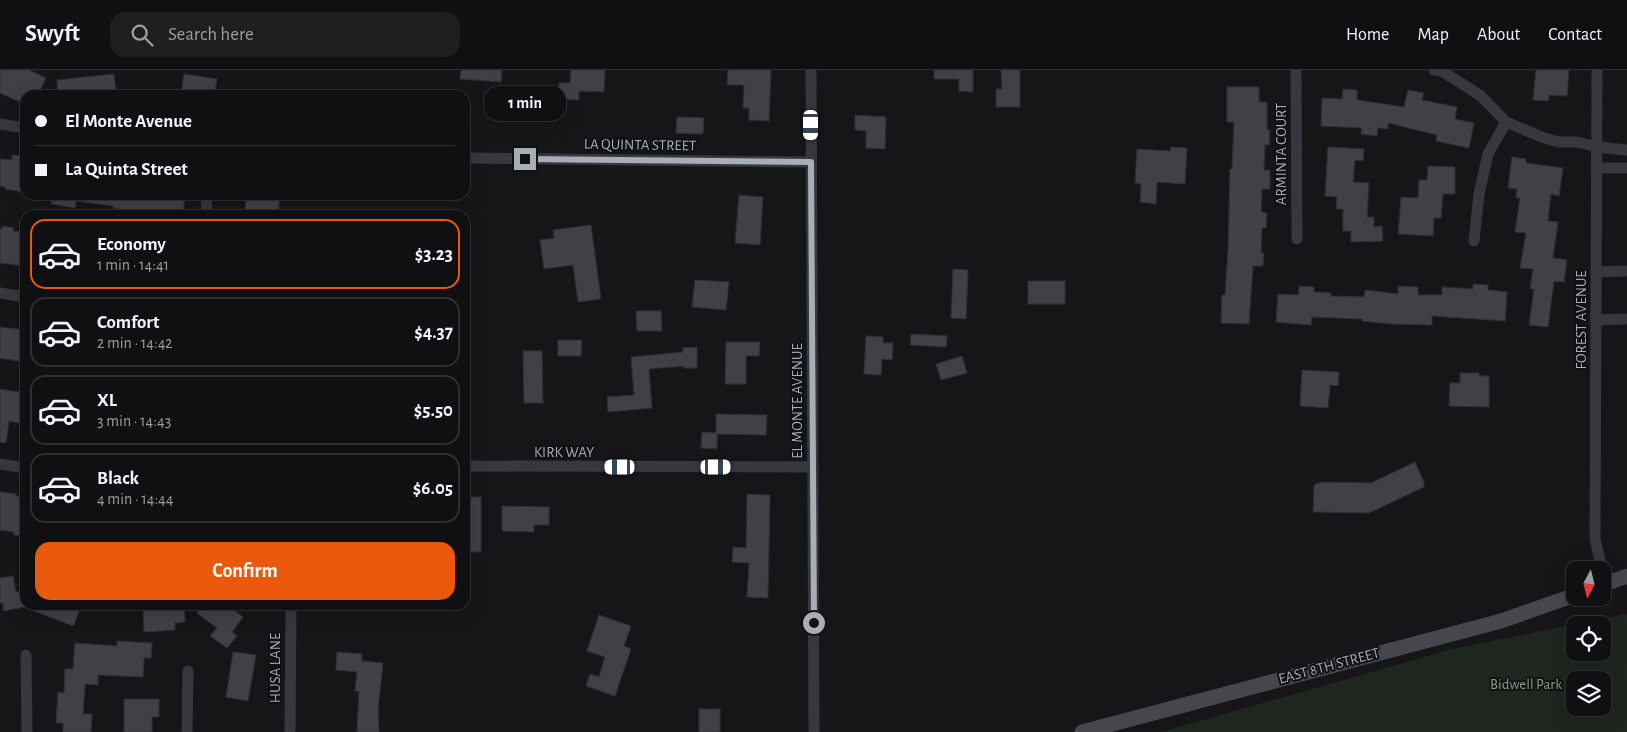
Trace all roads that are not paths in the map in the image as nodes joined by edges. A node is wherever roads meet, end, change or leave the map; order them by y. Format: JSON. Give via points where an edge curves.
{"nodes":[{"id":1,"x":811,"y":70,"type":"edge"},
{"id":2,"x":1296,"y":70,"type":"edge"},
{"id":3,"x":1434,"y":70,"type":"edge"},
{"id":4,"x":1597,"y":70,"type":"edge"},
{"id":5,"x":1506,"y":122,"type":"junction"},
{"id":6,"x":0,"y":124,"type":"edge"},
{"id":7,"x":20,"y":127,"type":"edge"},
{"id":8,"x":1597,"y":148,"type":"junction"},
{"id":9,"x":1627,"y":150,"type":"edge"},
{"id":10,"x":470,"y":158,"type":"edge"},
{"id":11,"x":811,"y":162,"type":"junction"},
{"id":12,"x":1596,"y":168,"type":"junction"},
{"id":13,"x":1627,"y":168,"type":"edge"},
{"id":14,"x":1297,"y":239,"type":"dead end"},
{"id":15,"x":1474,"y":241,"type":"dead end"},
{"id":16,"x":1596,"y":272,"type":"junction"},
{"id":17,"x":1627,"y":272,"type":"edge"},
{"id":18,"x":0,"y":293,"type":"edge"},
{"id":19,"x":20,"y":296,"type":"edge"},
{"id":20,"x":1627,"y":319,"type":"edge"},
{"id":21,"x":1596,"y":320,"type":"junction"},
{"id":22,"x":0,"y":464,"type":"edge"},
{"id":23,"x":470,"y":466,"type":"edge"},
{"id":24,"x":20,"y":467,"type":"edge"},
{"id":25,"x":813,"y":467,"type":"junction"},
{"id":26,"x":1599,"y":561,"type":"edge"},
{"id":27,"x":1627,"y":576,"type":"edge"},
{"id":28,"x":1611,"y":577,"type":"edge"},
{"id":29,"x":1566,"y":598,"type":"edge"},
{"id":30,"x":291,"y":610,"type":"edge"},
{"id":31,"x":26,"y":656,"type":"dead end"},
{"id":32,"x":188,"y":670,"type":"dead end"},
{"id":33,"x":26,"y":732,"type":"edge"},
{"id":34,"x":187,"y":732,"type":"edge"},
{"id":35,"x":290,"y":732,"type":"edge"},
{"id":36,"x":814,"y":732,"type":"edge"},
{"id":37,"x":1082,"y":732,"type":"edge"}],
"edges":[{"from":1,"to":11,"type":"street","name":"EL MONTE AVENUE"},
{"from":2,"to":14,"type":"street","name":"ARMINTA COURT"},
{"from":3,"to":5,"type":"street","via":[[1442,71],[1481,96]]},
{"from":4,"to":8,"type":"street","name":"FOREST AVENUE"},
{"from":5,"to":8,"type":"street","via":[[1544,138]]},
{"from":5,"to":15,"type":"street","via":[[1488,154],[1479,194]]},
{"from":6,"to":7,"type":"street"},
{"from":8,"to":9,"type":"street"},
{"from":8,"to":12,"type":"street","name":"FOREST AVENUE"},
{"from":10,"to":11,"type":"street","name":"LA QUINTA STREET"},
{"from":11,"to":25,"type":"street","name":"EL MONTE AVENUE"},
{"from":12,"to":13,"type":"street"},
{"from":12,"to":16,"type":"street","name":"FOREST AVENUE"},
{"from":16,"to":17,"type":"street"},
{"from":16,"to":21,"type":"street","name":"FOREST AVENUE"},
{"from":18,"to":19,"type":"street"},
{"from":20,"to":21,"type":"street"},
{"from":21,"to":26,"type":"street","name":"FOREST AVENUE","via":[[1594,539]]},
{"from":22,"to":24,"type":"street"},
{"from":23,"to":25,"type":"street","name":"KIRK WAY"},
{"from":25,"to":36,"type":"street","name":"EL MONTE AVENUE"},
{"from":27,"to":28,"type":"street"},
{"from":29,"to":37,"type":"street","name":"EAST 8TH STREET","via":[[1501,620]]},
{"from":30,"to":35,"type":"street","name":"HUSA LANE"},
{"from":31,"to":33,"type":"street"},
{"from":32,"to":34,"type":"street"}]}
